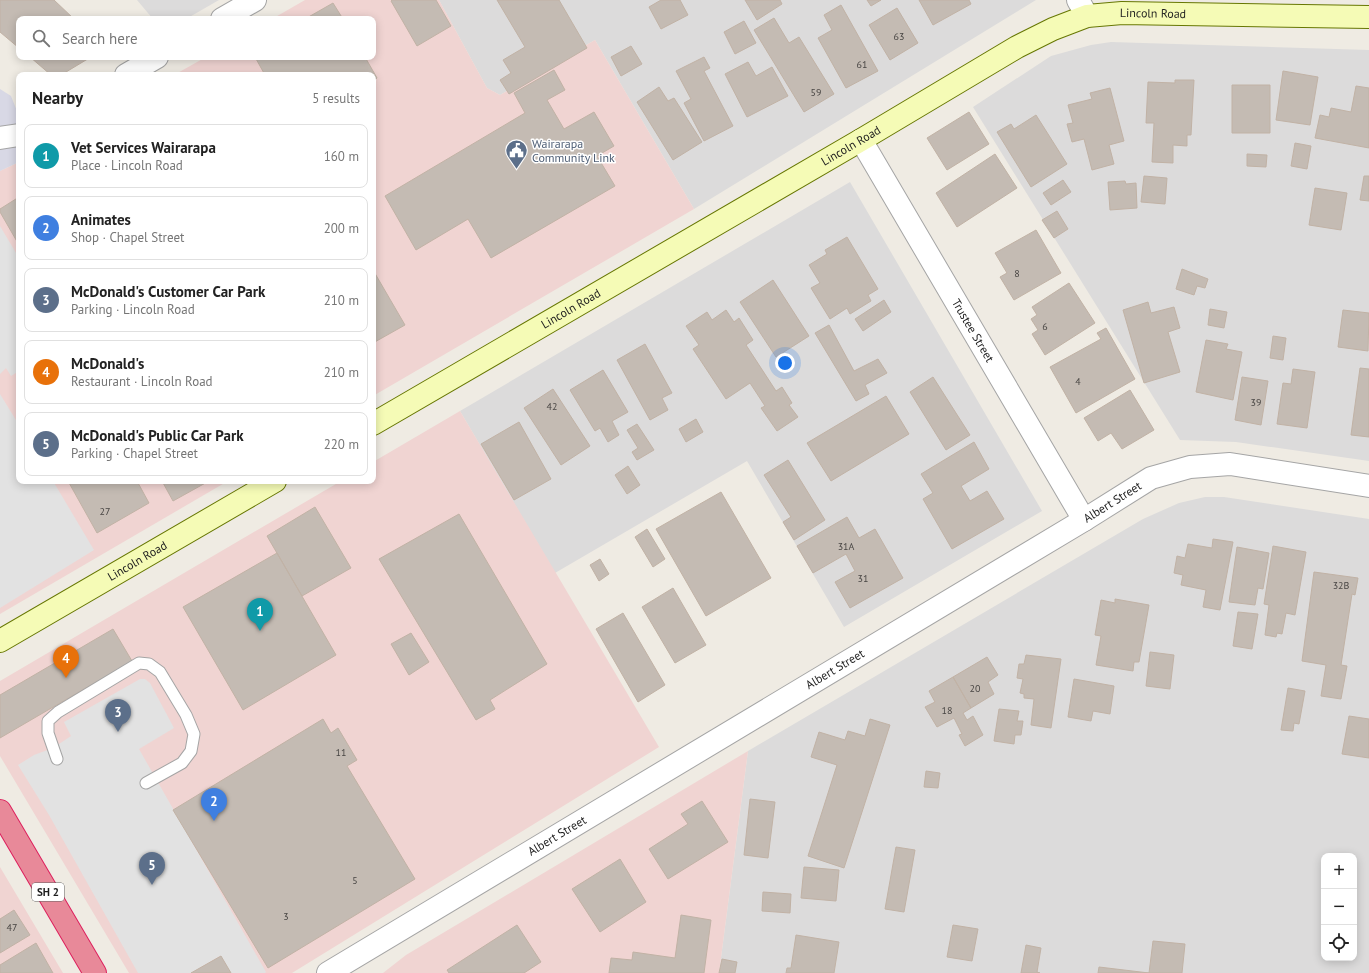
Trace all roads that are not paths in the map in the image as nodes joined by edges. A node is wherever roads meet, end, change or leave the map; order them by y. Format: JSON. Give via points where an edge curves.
{"nodes":[{"id":1,"x":255,"y":0,"type":"edge"},
{"id":2,"x":1082,"y":8,"type":"edge"},
{"id":3,"x":227,"y":16,"type":"edge"},
{"id":4,"x":1369,"y":17,"type":"edge"},
{"id":5,"x":152,"y":60,"type":"edge"},
{"id":6,"x":131,"y":72,"type":"edge"},
{"id":7,"x":16,"y":135,"type":"edge"},
{"id":8,"x":0,"y":138,"type":"edge"},
{"id":9,"x":861,"y":140,"type":"junction"},
{"id":10,"x":376,"y":422,"type":"edge"},
{"id":11,"x":270,"y":484,"type":"edge"},
{"id":12,"x":1369,"y":486,"type":"edge"},
{"id":13,"x":1084,"y":520,"type":"junction"},
{"id":14,"x":0,"y":641,"type":"edge"},
{"id":15,"x":57,"y":758,"type":"dead end"},
{"id":16,"x":146,"y":783,"type":"dead end"},
{"id":17,"x":0,"y":812,"type":"edge"},
{"id":18,"x":95,"y":973,"type":"edge"},
{"id":19,"x":328,"y":973,"type":"edge"}],
"edges":[{"from":1,"to":3,"type":"street"},
{"from":2,"to":4,"type":"street","name":"Lincoln Road","via":[[1122,12]]},
{"from":2,"to":9,"type":"street","name":"Lincoln Road","via":[[1053,29],[1017,47]]},
{"from":5,"to":6,"type":"street"},
{"from":7,"to":8,"type":"street"},
{"from":9,"to":10,"type":"street","name":"Lincoln Road"},
{"from":9,"to":13,"type":"street","name":"Trustee Street"},
{"from":11,"to":14,"type":"street","name":"Lincoln Road"},
{"from":12,"to":13,"type":"street","name":"Albert Street","via":[[1230,464],[1190,468],[1151,478]]},
{"from":13,"to":19,"type":"street","name":"Albert Street"},
{"from":15,"to":16,"type":"lane","via":[[48,733],[48,721],[58,712],[139,663],[149,664],[160,672],[186,714],[194,734],[191,751],[182,763]]},
{"from":17,"to":18,"type":"highway","number":"SH 2"}]}
